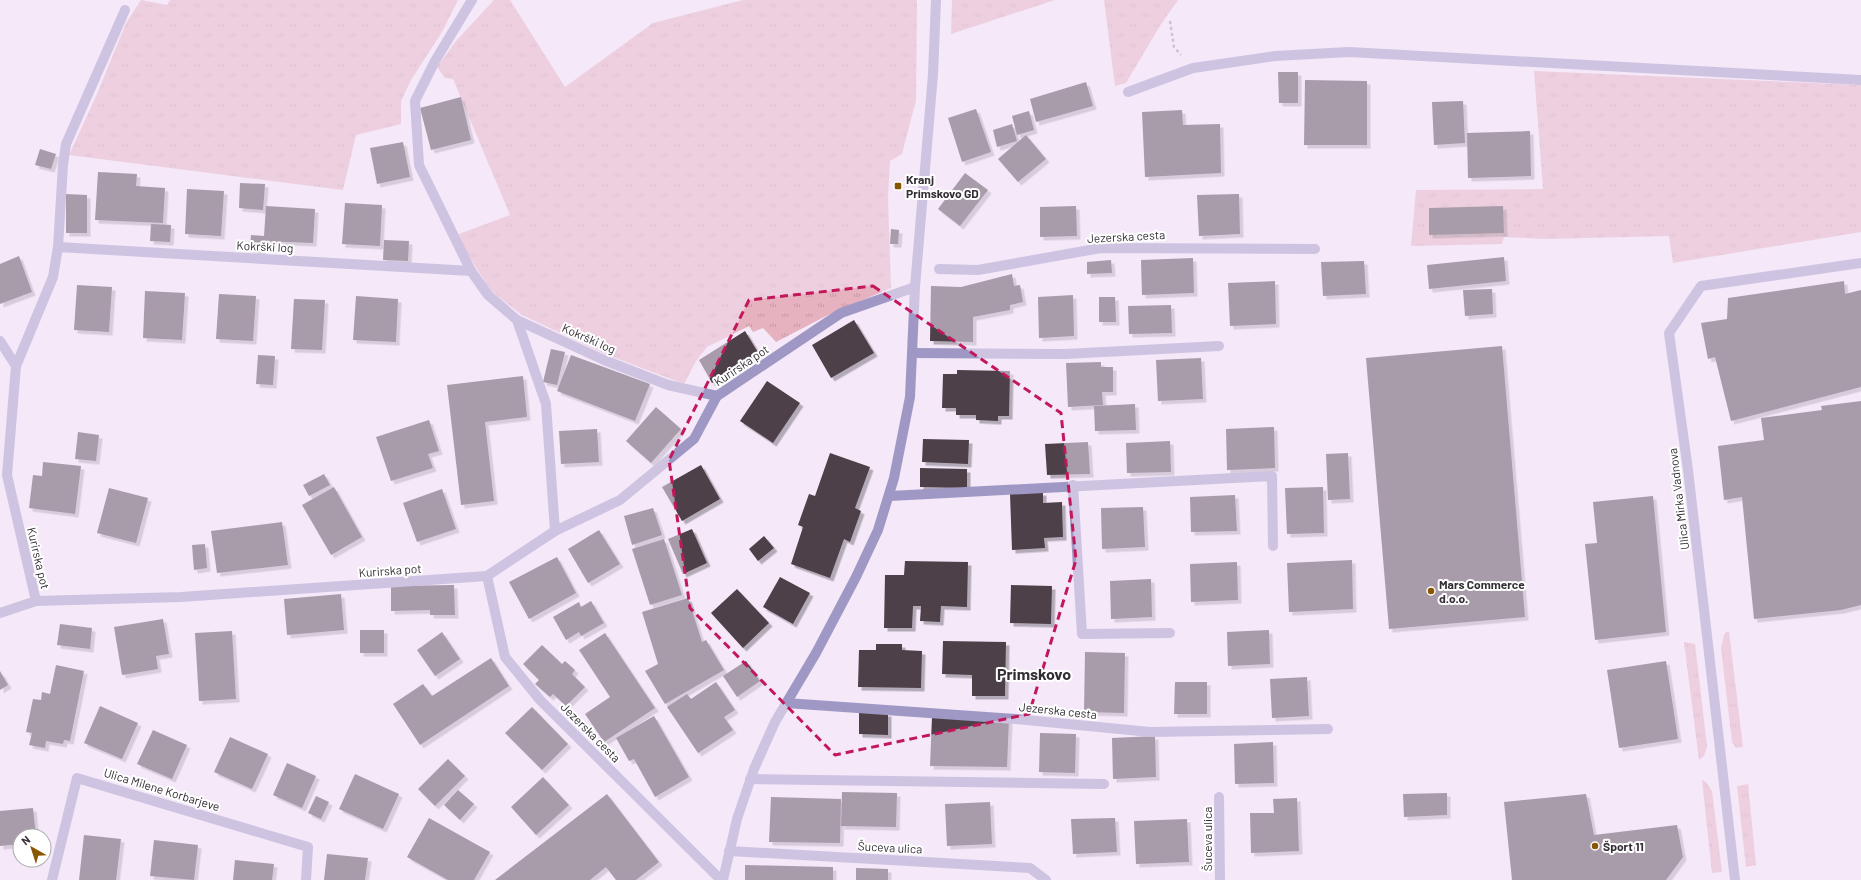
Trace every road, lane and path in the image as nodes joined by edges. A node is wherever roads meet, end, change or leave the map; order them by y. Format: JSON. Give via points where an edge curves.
{"nodes":[{"id":1,"x":472,"y":0,"type":"edge"},
{"id":2,"x":936,"y":0,"type":"edge"},
{"id":3,"x":124,"y":10,"type":"dead end"},
{"id":4,"x":1170,"y":21,"type":"dead end"},
{"id":5,"x":1193,"y":68,"type":"junction"},
{"id":6,"x":1861,"y":80,"type":"edge"},
{"id":7,"x":1128,"y":92,"type":"dead end"},
{"id":8,"x":58,"y":247,"type":"junction"},
{"id":9,"x":1315,"y":249,"type":"dead end"},
{"id":10,"x":1861,"y":262,"type":"edge"},
{"id":11,"x":938,"y":269,"type":"dead end"},
{"id":12,"x":470,"y":271,"type":"junction"},
{"id":13,"x":915,"y":287,"type":"junction"},
{"id":14,"x":517,"y":320,"type":"junction"},
{"id":15,"x":0,"y":342,"type":"edge"},
{"id":16,"x":1219,"y":346,"type":"dead end"},
{"id":17,"x":913,"y":353,"type":"junction"},
{"id":18,"x":16,"y":366,"type":"junction"},
{"id":19,"x":717,"y":396,"type":"junction"},
{"id":20,"x":4,"y":472,"type":"edge"},
{"id":21,"x":1073,"y":485,"type":"junction"},
{"id":22,"x":890,"y":496,"type":"junction"},
{"id":23,"x":555,"y":531,"type":"junction"},
{"id":24,"x":1274,"y":546,"type":"dead end"},
{"id":25,"x":487,"y":576,"type":"junction"},
{"id":26,"x":36,"y":601,"type":"junction"},
{"id":27,"x":0,"y":613,"type":"edge"},
{"id":28,"x":1170,"y":633,"type":"dead end"},
{"id":29,"x":786,"y":703,"type":"junction"},
{"id":30,"x":1328,"y":729,"type":"dead end"},
{"id":31,"x":750,"y":779,"type":"junction"},
{"id":32,"x":1104,"y":784,"type":"dead end"},
{"id":33,"x":1220,"y":797,"type":"dead end"},
{"id":34,"x":729,"y":851,"type":"junction"},
{"id":35,"x":52,"y":880,"type":"edge"},
{"id":36,"x":306,"y":880,"type":"edge"},
{"id":37,"x":722,"y":880,"type":"edge"},
{"id":38,"x":1046,"y":880,"type":"edge"},
{"id":39,"x":1220,"y":880,"type":"edge"},
{"id":40,"x":1735,"y":880,"type":"edge"}],
"edges":[{"from":1,"to":12,"type":"street","name":"Kokrški log","via":[[435,60],[415,101],[419,165]]},
{"from":2,"to":13,"type":"street","name":"Jezerska cesta","via":[[933,74]]},
{"from":3,"to":8,"type":"street","via":[[66,144]]},
{"from":4,"to":5,"type":"path","via":[[1174,47]]},
{"from":5,"to":6,"type":"street","via":[[1275,56],[1349,52]]},
{"from":5,"to":7,"type":"street"},
{"from":8,"to":12,"type":"street","name":"Kokrški log"},
{"from":8,"to":18,"type":"street","via":[[53,277]]},
{"from":9,"to":11,"type":"street","name":"Jezerska cesta","via":[[1101,248],[978,270]]},
{"from":10,"to":40,"type":"street","name":"Ulica Mirka Vadnova","via":[[1700,286],[1669,333],[1688,470]]},
{"from":12,"to":14,"type":"street","name":"Kokrški log","via":[[488,295]]},
{"from":13,"to":17,"type":"street","name":"Jezerska cesta"},
{"from":13,"to":19,"type":"street","name":"Kurirska pot","via":[[841,313]]},
{"from":14,"to":19,"type":"street","name":"Kokrški log","via":[[611,363],[668,384]]},
{"from":14,"to":23,"type":"street","via":[[546,404]]},
{"from":15,"to":18,"type":"street"},
{"from":16,"to":17,"type":"street","via":[[1065,354]]},
{"from":17,"to":22,"type":"street","name":"Jezerska cesta","via":[[910,397]]},
{"from":18,"to":20,"type":"street","name":"Kurirska pot"},
{"from":19,"to":23,"type":"street","name":"Kurirska pot","via":[[694,440],[620,500]]},
{"from":20,"to":26,"type":"street","name":"Kurirska pot"},
{"from":21,"to":22,"type":"street"},
{"from":21,"to":24,"type":"street","via":[[1272,476]]},
{"from":21,"to":28,"type":"street","via":[[1082,634]]},
{"from":22,"to":29,"type":"street","name":"Jezerska cesta","via":[[878,530],[856,577]]},
{"from":23,"to":25,"type":"street","name":"Kurirska pot"},
{"from":25,"to":26,"type":"street","name":"Kurirska pot","via":[[181,597]]},
{"from":25,"to":37,"type":"street","name":"Jezerska cesta","via":[[505,657],[540,700]]},
{"from":26,"to":27,"type":"street"},
{"from":29,"to":30,"type":"street","name":"Jezerska cesta","via":[[1015,718],[1150,732]]},
{"from":29,"to":31,"type":"street","name":"Jezerska cesta"},
{"from":31,"to":32,"type":"street"},
{"from":31,"to":34,"type":"street","name":"Jezerska cesta"},
{"from":33,"to":39,"type":"street","name":"Šuceva ulica"},
{"from":34,"to":37,"type":"street","name":"Jezerska cesta"},
{"from":34,"to":38,"type":"street","name":"Šuceva ulica","via":[[1030,868]]},
{"from":35,"to":36,"type":"street","name":"Ulica Milene Korbarjeve","via":[[77,778],[308,847]]}]}
